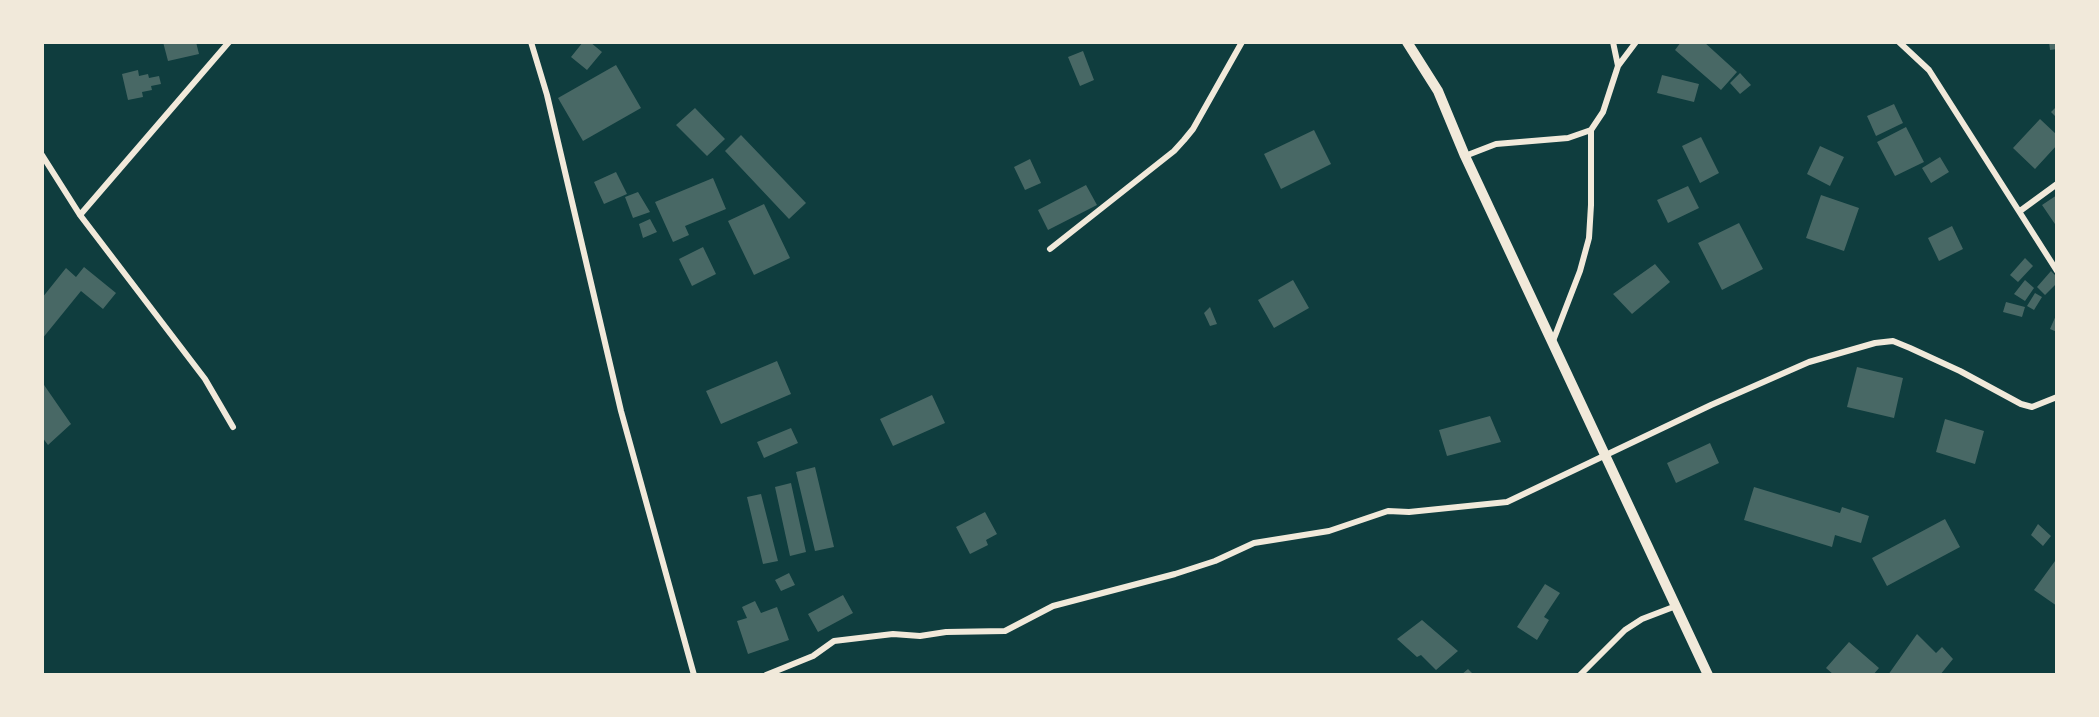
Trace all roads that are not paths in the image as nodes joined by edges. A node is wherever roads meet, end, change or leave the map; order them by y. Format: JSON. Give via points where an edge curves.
{"nodes":[{"id":1,"x":229,"y":42,"type":"edge"},
{"id":2,"x":531,"y":42,"type":"edge"},
{"id":3,"x":1242,"y":42,"type":"edge"},
{"id":4,"x":1407,"y":42,"type":"edge"},
{"id":5,"x":1613,"y":42,"type":"edge"},
{"id":6,"x":1636,"y":42,"type":"edge"},
{"id":7,"x":1899,"y":42,"type":"edge"},
{"id":8,"x":1618,"y":66,"type":"junction"},
{"id":9,"x":1591,"y":130,"type":"junction"},
{"id":10,"x":42,"y":155,"type":"edge"},
{"id":11,"x":1465,"y":156,"type":"junction"},
{"id":12,"x":2057,"y":184,"type":"edge"},
{"id":13,"x":2020,"y":211,"type":"junction"},
{"id":14,"x":80,"y":215,"type":"junction"},
{"id":15,"x":1050,"y":249,"type":"dead end"},
{"id":16,"x":2057,"y":271,"type":"edge"},
{"id":17,"x":1552,"y":342,"type":"junction"},
{"id":18,"x":2057,"y":397,"type":"edge"},
{"id":19,"x":233,"y":427,"type":"dead end"},
{"id":20,"x":1606,"y":455,"type":"junction"},
{"id":21,"x":1676,"y":606,"type":"junction"},
{"id":22,"x":694,"y":675,"type":"edge"},
{"id":23,"x":766,"y":675,"type":"edge"},
{"id":24,"x":1580,"y":675,"type":"edge"},
{"id":25,"x":1708,"y":675,"type":"edge"}],
"edges":[{"from":1,"to":14,"type":"street"},
{"from":2,"to":22,"type":"street","via":[[621,411]]},
{"from":3,"to":15,"type":"street","via":[[1193,129],[1174,151]]},
{"from":4,"to":11,"type":"main road","via":[[1438,92]]},
{"from":5,"to":8,"type":"street"},
{"from":6,"to":8,"type":"street"},
{"from":7,"to":13,"type":"street","via":[[1929,70]]},
{"from":8,"to":9,"type":"street","via":[[1603,112]]},
{"from":9,"to":11,"type":"street","via":[[1568,138],[1496,144]]},
{"from":9,"to":17,"type":"street","via":[[1588,238],[1580,271]]},
{"from":10,"to":14,"type":"street"},
{"from":11,"to":17,"type":"main road"},
{"from":12,"to":13,"type":"street"},
{"from":13,"to":16,"type":"street"},
{"from":14,"to":19,"type":"street","via":[[206,380]]},
{"from":17,"to":20,"type":"main road"},
{"from":18,"to":20,"type":"street","via":[[2032,407],[2021,404],[1910,348],[1893,341],[1875,343],[1809,362]]},
{"from":20,"to":21,"type":"main road"},
{"from":20,"to":23,"type":"street","via":[[1507,502],[1388,511],[1329,531],[1254,543],[1175,574],[1053,606],[1005,631],[893,634],[834,641],[813,656]]},
{"from":21,"to":24,"type":"street","via":[[1625,630]]},
{"from":21,"to":25,"type":"main road"}]}
